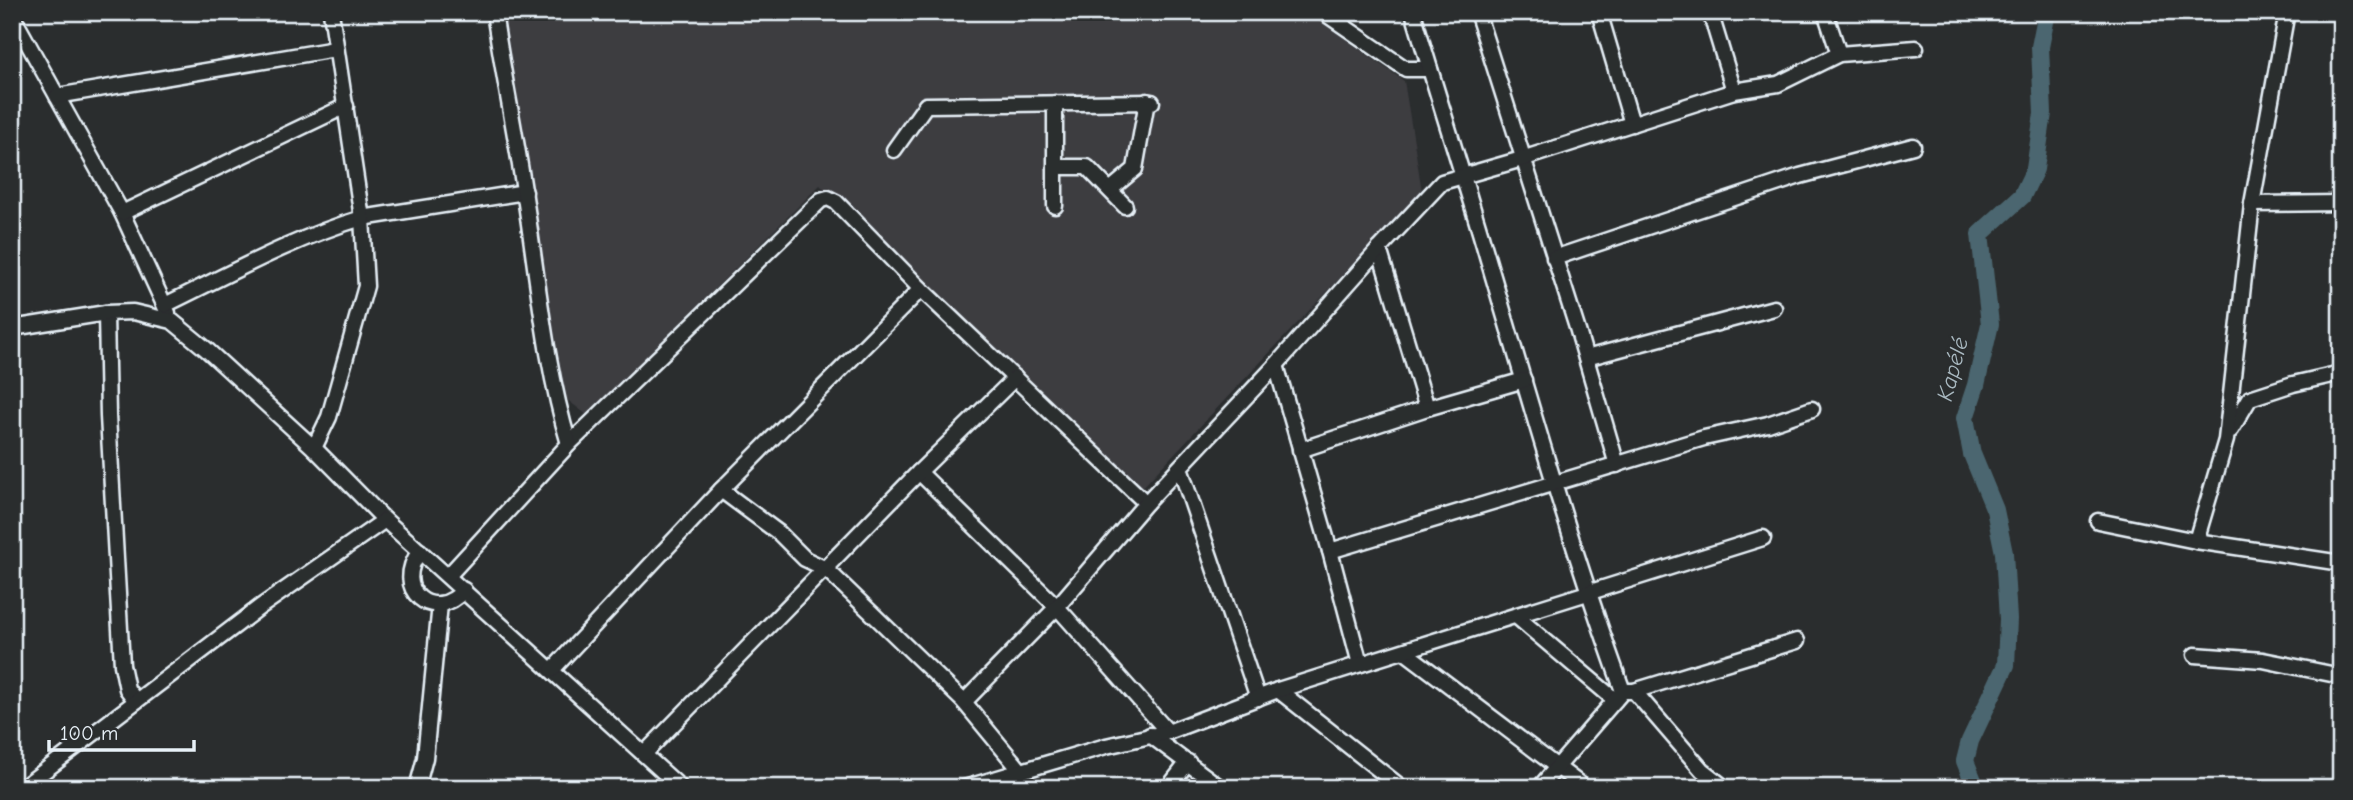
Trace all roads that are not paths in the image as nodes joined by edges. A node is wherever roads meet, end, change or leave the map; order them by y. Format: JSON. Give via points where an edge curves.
{"nodes":[{"id":1,"x":331,"y":12,"type":"edge"},
{"id":2,"x":494,"y":12,"type":"edge"},
{"id":3,"x":1323,"y":12,"type":"edge"},
{"id":4,"x":1413,"y":12,"type":"edge"},
{"id":5,"x":1477,"y":12,"type":"edge"},
{"id":6,"x":1598,"y":12,"type":"edge"},
{"id":7,"x":1710,"y":12,"type":"edge"},
{"id":8,"x":1825,"y":12,"type":"edge"},
{"id":9,"x":2287,"y":12,"type":"edge"},
{"id":10,"x":12,"y":15,"type":"edge"},
{"id":11,"x":1916,"y":48,"type":"dead end"},
{"id":12,"x":335,"y":49,"type":"junction"},
{"id":13,"x":1839,"y":54,"type":"junction"},
{"id":14,"x":1430,"y":69,"type":"junction"},
{"id":15,"x":1734,"y":91,"type":"junction"},
{"id":16,"x":57,"y":96,"type":"junction"},
{"id":17,"x":1055,"y":103,"type":"junction"},
{"id":18,"x":346,"y":106,"type":"junction"},
{"id":19,"x":1632,"y":124,"type":"junction"},
{"id":20,"x":1913,"y":146,"type":"dead end"},
{"id":21,"x":894,"y":150,"type":"dead end"},
{"id":22,"x":1522,"y":159,"type":"junction"},
{"id":23,"x":1055,"y":167,"type":"junction"},
{"id":24,"x":1464,"y":177,"type":"junction"},
{"id":25,"x":1110,"y":190,"type":"junction"},
{"id":26,"x":525,"y":192,"type":"junction"},
{"id":27,"x":2341,"y":203,"type":"edge"},
{"id":28,"x":2252,"y":204,"type":"junction"},
{"id":29,"x":1055,"y":206,"type":"dead end"},
{"id":30,"x":1125,"y":206,"type":"dead end"},
{"id":31,"x":122,"y":213,"type":"junction"},
{"id":32,"x":362,"y":218,"type":"junction"},
{"id":33,"x":1378,"y":249,"type":"junction"},
{"id":34,"x":1554,"y":258,"type":"junction"},
{"id":35,"x":921,"y":289,"type":"junction"},
{"id":36,"x":165,"y":305,"type":"junction"},
{"id":37,"x":1774,"y":308,"type":"dead end"},
{"id":38,"x":106,"y":313,"type":"junction"},
{"id":39,"x":172,"y":321,"type":"junction"},
{"id":40,"x":12,"y":328,"type":"edge"},
{"id":41,"x":1586,"y":358,"type":"junction"},
{"id":42,"x":1276,"y":365,"type":"junction"},
{"id":43,"x":2341,"y":373,"type":"edge"},
{"id":44,"x":1016,"y":378,"type":"junction"},
{"id":45,"x":1524,"y":380,"type":"junction"},
{"id":46,"x":1427,"y":408,"type":"junction"},
{"id":47,"x":1812,"y":409,"type":"dead end"},
{"id":48,"x":2226,"y":440,"type":"junction"},
{"id":49,"x":569,"y":444,"type":"junction"},
{"id":50,"x":313,"y":448,"type":"junction"},
{"id":51,"x":1300,"y":450,"type":"junction"},
{"id":52,"x":1617,"y":465,"type":"junction"},
{"id":53,"x":1180,"y":468,"type":"junction"},
{"id":54,"x":919,"y":472,"type":"junction"},
{"id":55,"x":1553,"y":483,"type":"junction"},
{"id":56,"x":721,"y":490,"type":"junction"},
{"id":57,"x":1146,"y":503,"type":"junction"},
{"id":58,"x":385,"y":520,"type":"junction"},
{"id":59,"x":2098,"y":521,"type":"dead end"},
{"id":60,"x":1763,"y":538,"type":"dead end"},
{"id":61,"x":2196,"y":541,"type":"junction"},
{"id":62,"x":420,"y":551,"type":"junction"},
{"id":63,"x":1330,"y":551,"type":"junction"},
{"id":64,"x":2341,"y":563,"type":"edge"},
{"id":65,"x":825,"y":569,"type":"junction"},
{"id":66,"x":449,"y":576,"type":"junction"},
{"id":67,"x":464,"y":590,"type":"junction"},
{"id":68,"x":1588,"y":594,"type":"junction"},
{"id":69,"x":440,"y":604,"type":"junction"},
{"id":70,"x":1057,"y":607,"type":"junction"},
{"id":71,"x":1516,"y":616,"type":"junction"},
{"id":72,"x":1797,"y":641,"type":"dead end"},
{"id":73,"x":1405,"y":652,"type":"junction"},
{"id":74,"x":2195,"y":655,"type":"dead end"},
{"id":75,"x":1360,"y":664,"type":"junction"},
{"id":76,"x":552,"y":670,"type":"junction"},
{"id":77,"x":2341,"y":676,"type":"edge"},
{"id":78,"x":1278,"y":690,"type":"junction"},
{"id":79,"x":1624,"y":694,"type":"junction"},
{"id":80,"x":1258,"y":698,"type":"junction"},
{"id":81,"x":136,"y":701,"type":"junction"},
{"id":82,"x":964,"y":702,"type":"junction"},
{"id":83,"x":1168,"y":732,"type":"junction"},
{"id":84,"x":1150,"y":735,"type":"junction"},
{"id":85,"x":644,"y":754,"type":"junction"},
{"id":86,"x":1188,"y":762,"type":"junction"},
{"id":87,"x":1557,"y":765,"type":"junction"},
{"id":88,"x":1021,"y":771,"type":"junction"},
{"id":89,"x":22,"y":788,"type":"edge"},
{"id":90,"x":417,"y":788,"type":"edge"},
{"id":91,"x":681,"y":788,"type":"edge"},
{"id":92,"x":964,"y":788,"type":"edge"},
{"id":93,"x":1168,"y":788,"type":"edge"},
{"id":94,"x":1221,"y":788,"type":"edge"},
{"id":95,"x":1402,"y":788,"type":"edge"},
{"id":96,"x":1539,"y":788,"type":"edge"},
{"id":97,"x":1586,"y":788,"type":"edge"},
{"id":98,"x":1725,"y":788,"type":"edge"}],
"edges":[{"from":1,"to":12,"type":"street"},
{"from":2,"to":26,"type":"street"},
{"from":3,"to":14,"type":"street","via":[[1406,69]]},
{"from":4,"to":14,"type":"street"},
{"from":5,"to":22,"type":"street"},
{"from":6,"to":19,"type":"street"},
{"from":7,"to":15,"type":"street"},
{"from":8,"to":13,"type":"street"},
{"from":9,"to":28,"type":"street"},
{"from":10,"to":16,"type":"street"},
{"from":11,"to":13,"type":"street"},
{"from":12,"to":16,"type":"street"},
{"from":12,"to":18,"type":"street"},
{"from":13,"to":15,"type":"street","via":[[1778,84]]},
{"from":14,"to":24,"type":"street"},
{"from":15,"to":19,"type":"street"},
{"from":16,"to":31,"type":"street"},
{"from":17,"to":21,"type":"street","via":[[926,105]]},
{"from":17,"to":23,"type":"street"},
{"from":17,"to":25,"type":"street","via":[[1149,101],[1135,169]]},
{"from":18,"to":31,"type":"street"},
{"from":18,"to":32,"type":"street"},
{"from":19,"to":22,"type":"street"},
{"from":20,"to":34,"type":"street","via":[[1800,176]]},
{"from":22,"to":24,"type":"street"},
{"from":22,"to":34,"type":"street"},
{"from":23,"to":25,"type":"street","via":[[1087,167]]},
{"from":23,"to":29,"type":"street"},
{"from":24,"to":33,"type":"street","via":[[1442,182]]},
{"from":24,"to":45,"type":"street"},
{"from":25,"to":30,"type":"street"},
{"from":26,"to":32,"type":"street"},
{"from":26,"to":49,"type":"street","via":[[551,373]]},
{"from":27,"to":28,"type":"street"},
{"from":28,"to":48,"type":"street"},
{"from":31,"to":36,"type":"street"},
{"from":32,"to":36,"type":"street","via":[[282,248]]},
{"from":32,"to":50,"type":"street","via":[[366,286],[329,417]]},
{"from":33,"to":42,"type":"street"},
{"from":33,"to":46,"type":"street"},
{"from":34,"to":41,"type":"street"},
{"from":35,"to":44,"type":"street"},
{"from":35,"to":49,"type":"street","via":[[836,202],[825,198]]},
{"from":35,"to":56,"type":"street"},
{"from":36,"to":39,"type":"street"},
{"from":37,"to":41,"type":"street"},
{"from":38,"to":39,"type":"street","via":[[133,312]]},
{"from":38,"to":40,"type":"street"},
{"from":38,"to":81,"type":"street","via":[[121,665],[127,689]]},
{"from":39,"to":50,"type":"street"},
{"from":41,"to":52,"type":"street"},
{"from":42,"to":51,"type":"street"},
{"from":42,"to":53,"type":"street"},
{"from":43,"to":48,"type":"street","via":[[2250,398]]},
{"from":44,"to":54,"type":"street"},
{"from":44,"to":57,"type":"street"},
{"from":45,"to":46,"type":"street"},
{"from":45,"to":55,"type":"street"},
{"from":46,"to":51,"type":"street"},
{"from":47,"to":52,"type":"street"},
{"from":48,"to":61,"type":"street"},
{"from":49,"to":66,"type":"street"},
{"from":50,"to":58,"type":"street"},
{"from":51,"to":63,"type":"street"},
{"from":52,"to":55,"type":"street"},
{"from":53,"to":57,"type":"street"},
{"from":53,"to":80,"type":"street"},
{"from":54,"to":65,"type":"street"},
{"from":54,"to":70,"type":"street"},
{"from":55,"to":63,"type":"street"},
{"from":55,"to":68,"type":"street"},
{"from":56,"to":65,"type":"street","via":[[779,533],[805,559]]},
{"from":56,"to":76,"type":"street"},
{"from":57,"to":70,"type":"street"},
{"from":58,"to":62,"type":"street"},
{"from":58,"to":81,"type":"street"},
{"from":59,"to":61,"type":"street"},
{"from":60,"to":68,"type":"street"},
{"from":61,"to":64,"type":"street"},
{"from":62,"to":66,"type":"street"},
{"from":62,"to":69,"type":"street","via":[[410,567],[412,588],[428,604]]},
{"from":63,"to":75,"type":"street"},
{"from":65,"to":82,"type":"street"},
{"from":65,"to":85,"type":"street"},
{"from":66,"to":67,"type":"street"},
{"from":67,"to":69,"type":"street"},
{"from":67,"to":76,"type":"street"},
{"from":68,"to":71,"type":"street"},
{"from":68,"to":79,"type":"street"},
{"from":69,"to":90,"type":"street","via":[[425,758]]},
{"from":70,"to":82,"type":"street"},
{"from":70,"to":83,"type":"street"},
{"from":71,"to":73,"type":"street"},
{"from":71,"to":79,"type":"street"},
{"from":72,"to":79,"type":"street"},
{"from":73,"to":75,"type":"street"},
{"from":73,"to":87,"type":"street"},
{"from":74,"to":77,"type":"street","via":[[2263,660]]},
{"from":75,"to":78,"type":"street"},
{"from":76,"to":85,"type":"street"},
{"from":78,"to":80,"type":"street"},
{"from":78,"to":95,"type":"street"},
{"from":79,"to":87,"type":"street"},
{"from":79,"to":98,"type":"street"},
{"from":80,"to":83,"type":"street"},
{"from":81,"to":89,"type":"street"},
{"from":82,"to":88,"type":"street"},
{"from":83,"to":84,"type":"street"},
{"from":84,"to":86,"type":"street"},
{"from":84,"to":88,"type":"street"},
{"from":85,"to":91,"type":"street"},
{"from":86,"to":93,"type":"street"},
{"from":86,"to":94,"type":"street"},
{"from":87,"to":96,"type":"street"},
{"from":87,"to":97,"type":"street"},
{"from":88,"to":92,"type":"street"}]}
